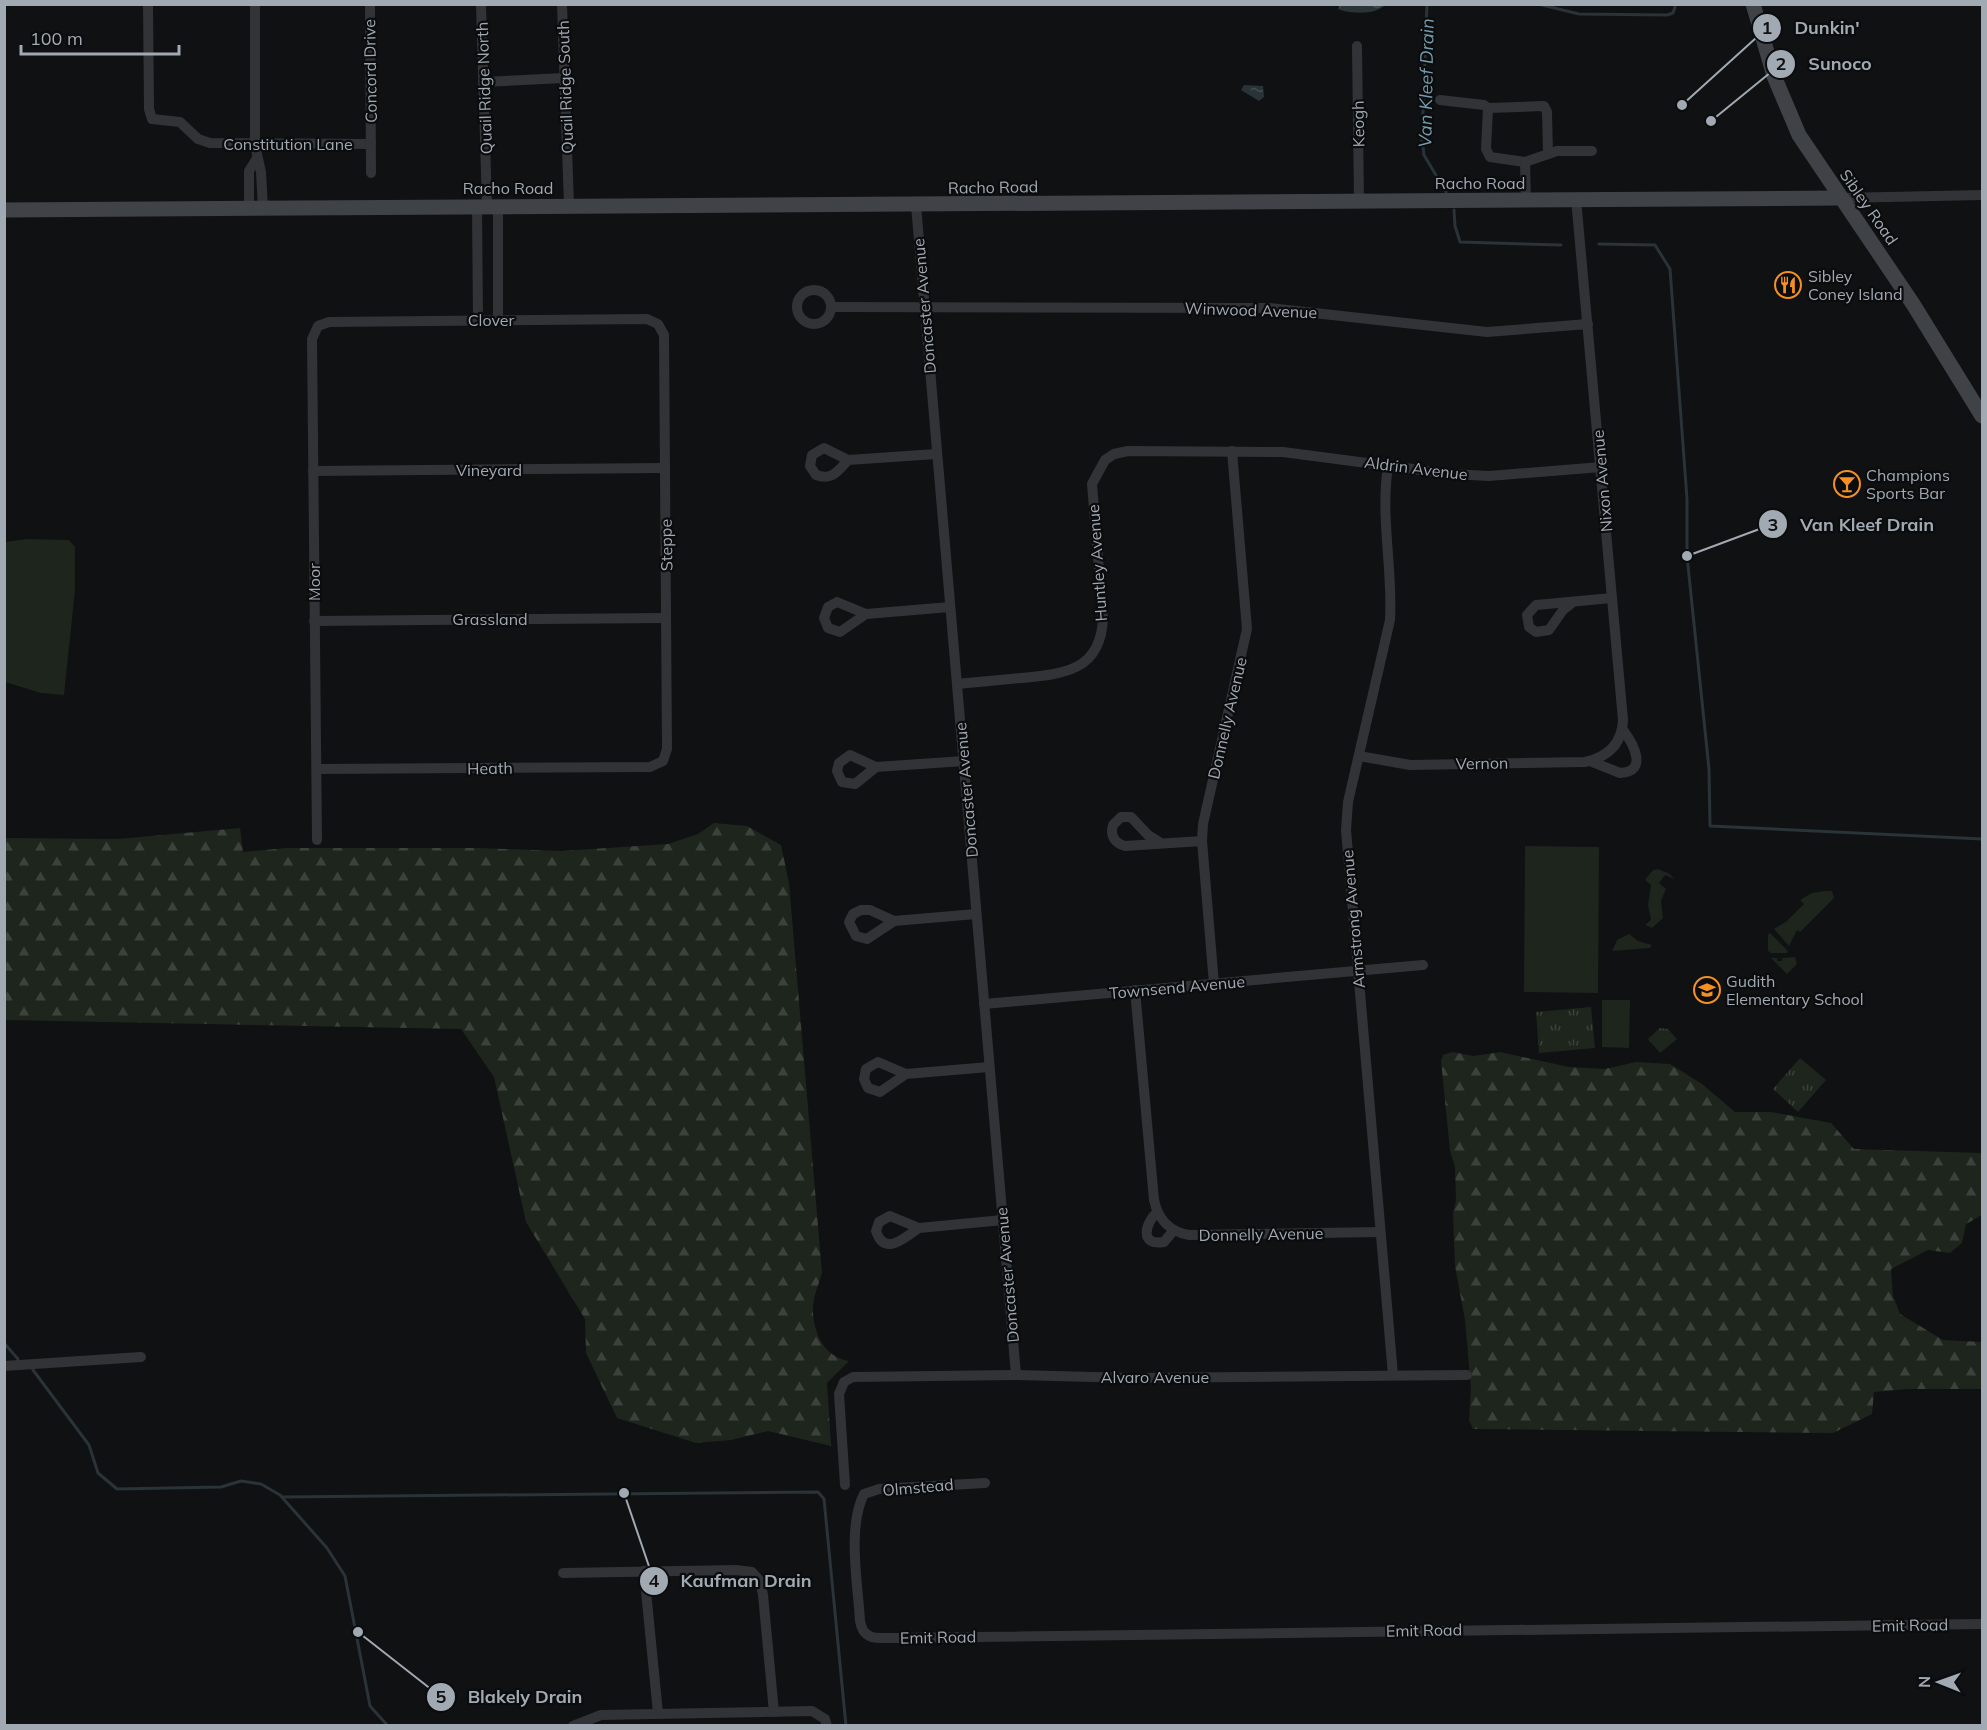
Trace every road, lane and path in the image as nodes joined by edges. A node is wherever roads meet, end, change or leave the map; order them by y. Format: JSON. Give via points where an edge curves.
{"nodes":[{"id":1,"x":255,"y":4,"type":"edge"},
{"id":2,"x":370,"y":4,"type":"edge"},
{"id":3,"x":481,"y":4,"type":"edge"},
{"id":4,"x":562,"y":4,"type":"edge"},
{"id":5,"x":1753,"y":4,"type":"edge"},
{"id":6,"x":148,"y":7,"type":"edge"},
{"id":7,"x":1357,"y":46,"type":"dead end"},
{"id":8,"x":564,"y":78,"type":"junction"},
{"id":9,"x":483,"y":82,"type":"junction"},
{"id":10,"x":1440,"y":100,"type":"dead end"},
{"id":11,"x":1488,"y":108,"type":"junction"},
{"id":12,"x":371,"y":144,"type":"junction"},
{"id":13,"x":255,"y":145,"type":"junction"},
{"id":14,"x":1592,"y":151,"type":"dead end"},
{"id":15,"x":1548,"y":154,"type":"junction"},
{"id":16,"x":1525,"y":162,"type":"junction"},
{"id":17,"x":371,"y":173,"type":"dead end"},
{"id":18,"x":1983,"y":195,"type":"edge"},
{"id":19,"x":1840,"y":198,"type":"junction"},
{"id":20,"x":1576,"y":199,"type":"junction"},
{"id":21,"x":1359,"y":201,"type":"junction"},
{"id":22,"x":1526,"y":201,"type":"junction"},
{"id":23,"x":916,"y":205,"type":"junction"},
{"id":24,"x":487,"y":206,"type":"junction"},
{"id":25,"x":569,"y":206,"type":"junction"},
{"id":26,"x":256,"y":209,"type":"junction"},
{"id":27,"x":4,"y":210,"type":"edge"},
{"id":28,"x":831,"y":307,"type":"dead end"},
{"id":29,"x":925,"y":308,"type":"junction"},
{"id":30,"x":478,"y":320,"type":"junction"},
{"id":31,"x":498,"y":320,"type":"junction"},
{"id":32,"x":1588,"y":324,"type":"junction"},
{"id":33,"x":318,"y":326,"type":"joint"},
{"id":34,"x":662,"y":328,"type":"joint"},
{"id":35,"x":1977,"y":395,"type":"edge"},
{"id":36,"x":1983,"y":416,"type":"edge"},
{"id":37,"x":1232,"y":451,"type":"junction"},
{"id":38,"x":936,"y":454,"type":"junction"},
{"id":39,"x":848,"y":460,"type":"dead end"},
{"id":40,"x":1388,"y":466,"type":"junction"},
{"id":41,"x":1601,"y":467,"type":"junction"},
{"id":42,"x":665,"y":468,"type":"junction"},
{"id":43,"x":313,"y":471,"type":"junction"},
{"id":44,"x":1612,"y":598,"type":"junction"},
{"id":45,"x":1573,"y":602,"type":"dead end"},
{"id":46,"x":950,"y":607,"type":"junction"},
{"id":47,"x":866,"y":614,"type":"dead end"},
{"id":48,"x":666,"y":618,"type":"junction"},
{"id":49,"x":315,"y":621,"type":"junction"},
{"id":50,"x":957,"y":684,"type":"junction"},
{"id":51,"x":1623,"y":730,"type":"junction"},
{"id":52,"x":1359,"y":756,"type":"junction"},
{"id":53,"x":964,"y":760,"type":"junction"},
{"id":54,"x":663,"y":761,"type":"joint"},
{"id":55,"x":1590,"y":761,"type":"junction"},
{"id":56,"x":876,"y":767,"type":"dead end"},
{"id":57,"x":317,"y":770,"type":"junction"},
{"id":58,"x":317,"y":840,"type":"dead end"},
{"id":59,"x":1202,"y":841,"type":"junction"},
{"id":60,"x":1161,"y":843,"type":"dead end"},
{"id":61,"x":976,"y":914,"type":"junction"},
{"id":62,"x":894,"y":921,"type":"dead end"},
{"id":63,"x":1423,"y":965,"type":"dead end"},
{"id":64,"x":1358,"y":972,"type":"junction"},
{"id":65,"x":1214,"y":984,"type":"junction"},
{"id":66,"x":1135,"y":990,"type":"junction"},
{"id":67,"x":984,"y":1004,"type":"junction"},
{"id":68,"x":989,"y":1067,"type":"junction"},
{"id":69,"x":906,"y":1074,"type":"dead end"},
{"id":70,"x":1157,"y":1212,"type":"junction"},
{"id":71,"x":1003,"y":1220,"type":"junction"},
{"id":72,"x":919,"y":1228,"type":"dead end"},
{"id":73,"x":1174,"y":1230,"type":"junction"},
{"id":74,"x":1380,"y":1232,"type":"junction"},
{"id":75,"x":141,"y":1357,"type":"dead end"},
{"id":76,"x":4,"y":1366,"type":"edge"},
{"id":77,"x":1016,"y":1375,"type":"junction"},
{"id":78,"x":1393,"y":1375,"type":"junction"},
{"id":79,"x":1467,"y":1375,"type":"dead end"},
{"id":80,"x":985,"y":1483,"type":"dead end"},
{"id":81,"x":845,"y":1485,"type":"dead end"},
{"id":82,"x":644,"y":1571,"type":"junction"},
{"id":83,"x":563,"y":1573,"type":"dead end"},
{"id":84,"x":1983,"y":1624,"type":"edge"},
{"id":85,"x":866,"y":1635,"type":"joint"},
{"id":86,"x":774,"y":1712,"type":"junction"},
{"id":87,"x":658,"y":1713,"type":"junction"},
{"id":88,"x":702,"y":1713,"type":"junction"},
{"id":89,"x":573,"y":1725,"type":"edge"},
{"id":90,"x":700,"y":1725,"type":"edge"},
{"id":91,"x":827,"y":1725,"type":"edge"}],
"edges":[{"from":1,"to":13,"type":"street"},
{"from":2,"to":12,"type":"street","name":"Concord Drive"},
{"from":3,"to":9,"type":"street","name":"Quail Ridge North"},
{"from":4,"to":8,"type":"street","name":"Quail Ridge South"},
{"from":5,"to":19,"type":"street","name":"Sibley Road","via":[[1785,106]]},
{"from":6,"to":13,"type":"street","name":"Constitution Lane","via":[[148,110],[152,118],[180,122],[203,141]]},
{"from":7,"to":21,"type":"street","name":"Keogh"},
{"from":8,"to":9,"type":"street"},
{"from":8,"to":25,"type":"street","name":"Quail Ridge South"},
{"from":9,"to":24,"type":"street","name":"Quail Ridge North"},
{"from":10,"to":11,"type":"street","via":[[1480,103]]},
{"from":11,"to":15,"type":"street","via":[[1544,106]]},
{"from":11,"to":16,"type":"street","via":[[1486,149],[1490,157]]},
{"from":12,"to":13,"type":"street","name":"Constitution Lane"},
{"from":12,"to":17,"type":"street","name":"Concord Drive"},
{"from":13,"to":26,"type":"street","via":[[257,158],[249,171]]},
{"from":14,"to":15,"type":"street"},
{"from":15,"to":16,"type":"street"},
{"from":16,"to":22,"type":"street"},
{"from":18,"to":19,"type":"street","name":"Racho Road"},
{"from":19,"to":20,"type":"street","name":"Racho Road"},
{"from":19,"to":35,"type":"street","name":"Sibley Road"},
{"from":20,"to":22,"type":"street","name":"Racho Road"},
{"from":20,"to":32,"type":"street","name":"Nixon Avenue"},
{"from":21,"to":22,"type":"street","name":"Racho Road"},
{"from":21,"to":23,"type":"street","name":"Racho Road"},
{"from":23,"to":25,"type":"street","name":"Racho Road"},
{"from":23,"to":29,"type":"street","name":"Doncaster Avenue"},
{"from":24,"to":25,"type":"street","name":"Racho Road"},
{"from":24,"to":26,"type":"street","name":"Racho Road"},
{"from":24,"to":30,"type":"street"},
{"from":24,"to":31,"type":"street"},
{"from":26,"to":27,"type":"street","name":"Racho Road"},
{"from":28,"to":29,"type":"street","name":"Winwood Avenue"},
{"from":29,"to":32,"type":"street","name":"Winwood Avenue","via":[[1269,308],[1487,332]]},
{"from":29,"to":38,"type":"street","name":"Doncaster Avenue"},
{"from":30,"to":31,"type":"street","name":"Clover"},
{"from":30,"to":33,"type":"street","name":"Clover","via":[[329,322]]},
{"from":31,"to":34,"type":"street","name":"Clover","via":[[647,319]]},
{"from":32,"to":41,"type":"street","name":"Nixon Avenue"},
{"from":33,"to":43,"type":"street","name":"Moor","via":[[312,339]]},
{"from":34,"to":42,"type":"street","name":"Steppe"},
{"from":35,"to":36,"type":"street","name":"Sibley Road"},
{"from":37,"to":40,"type":"street","name":"Aldrin Avenue","via":[[1314,454]]},
{"from":37,"to":50,"type":"street","name":"Huntley Avenue","via":[[1128,451],[1106,460],[1094,480],[1092,494],[1102,618],[1096,648],[1085,662],[1061,674]]},
{"from":37,"to":59,"type":"street","name":"Donnelly Avenue","via":[[1247,628],[1205,811]]},
{"from":38,"to":39,"type":"street"},
{"from":38,"to":46,"type":"street","name":"Doncaster Avenue"},
{"from":40,"to":41,"type":"street","name":"Aldrin Avenue","via":[[1489,476]]},
{"from":40,"to":52,"type":"street","name":"Armstrong Avenue","via":[[1384,506],[1390,620]]},
{"from":41,"to":44,"type":"street","name":"Nixon Avenue"},
{"from":42,"to":43,"type":"street","name":"Vineyard"},
{"from":42,"to":48,"type":"street","name":"Steppe"},
{"from":43,"to":49,"type":"street","name":"Moor"},
{"from":44,"to":45,"type":"street"},
{"from":44,"to":51,"type":"street","name":"Nixon Avenue"},
{"from":46,"to":47,"type":"street"},
{"from":46,"to":50,"type":"street","name":"Doncaster Avenue"},
{"from":48,"to":49,"type":"street","name":"Grassland"},
{"from":48,"to":54,"type":"street","name":"Steppe","via":[[668,749]]},
{"from":49,"to":57,"type":"street","name":"Moor"},
{"from":50,"to":53,"type":"street","name":"Doncaster Avenue"},
{"from":51,"to":55,"type":"street","name":"Vernon","via":[[1605,756]]},
{"from":51,"to":55,"type":"street","via":[[1637,755],[1633,769],[1620,773]]},
{"from":52,"to":55,"type":"street","name":"Vernon","via":[[1410,765]]},
{"from":52,"to":64,"type":"street","name":"Armstrong Avenue","via":[[1346,830]]},
{"from":53,"to":56,"type":"street"},
{"from":53,"to":61,"type":"street","name":"Doncaster Avenue"},
{"from":54,"to":57,"type":"street","name":"Heath","via":[[650,766]]},
{"from":57,"to":58,"type":"street","name":"Moor"},
{"from":59,"to":60,"type":"street"},
{"from":59,"to":65,"type":"street","name":"Donnelly Avenue"},
{"from":61,"to":62,"type":"street"},
{"from":61,"to":67,"type":"street","name":"Doncaster Avenue"},
{"from":63,"to":64,"type":"street","name":"Townsend Avenue"},
{"from":64,"to":65,"type":"street","name":"Townsend Avenue"},
{"from":64,"to":74,"type":"street","name":"Armstrong Avenue"},
{"from":65,"to":66,"type":"street","name":"Townsend Avenue"},
{"from":66,"to":67,"type":"street","name":"Townsend Avenue"},
{"from":66,"to":70,"type":"street"},
{"from":67,"to":68,"type":"street","name":"Doncaster Avenue"},
{"from":68,"to":69,"type":"street"},
{"from":68,"to":71,"type":"street","name":"Doncaster Avenue"},
{"from":70,"to":73,"type":"street"},
{"from":70,"to":73,"type":"street","via":[[1147,1223],[1149,1239],[1164,1242]]},
{"from":71,"to":72,"type":"street"},
{"from":71,"to":77,"type":"street","name":"Doncaster Avenue"},
{"from":73,"to":74,"type":"street","name":"Donnelly Avenue","via":[[1190,1235]]},
{"from":74,"to":78,"type":"street","name":"Armstrong Avenue"},
{"from":75,"to":76,"type":"street"},
{"from":77,"to":78,"type":"street","name":"Alvaro Avenue"},
{"from":77,"to":81,"type":"street","name":"Alvaro Avenue","via":[[853,1377],[844,1382],[839,1394]]},
{"from":78,"to":79,"type":"street","name":"Alvaro Avenue"},
{"from":80,"to":85,"type":"street","name":"Olmstead","via":[[879,1489],[864,1494],[855,1537],[860,1622]]},
{"from":82,"to":83,"type":"street"},
{"from":82,"to":86,"type":"street","via":[[736,1570],[755,1574],[763,1595]]},
{"from":82,"to":87,"type":"street"},
{"from":84,"to":85,"type":"street","name":"Emit Road","via":[[895,1638]]},
{"from":86,"to":88,"type":"street"},
{"from":86,"to":91,"type":"street","via":[[812,1711],[825,1719]]},
{"from":87,"to":88,"type":"street"},
{"from":87,"to":89,"type":"street","via":[[601,1715]]},
{"from":88,"to":90,"type":"street"}]}
